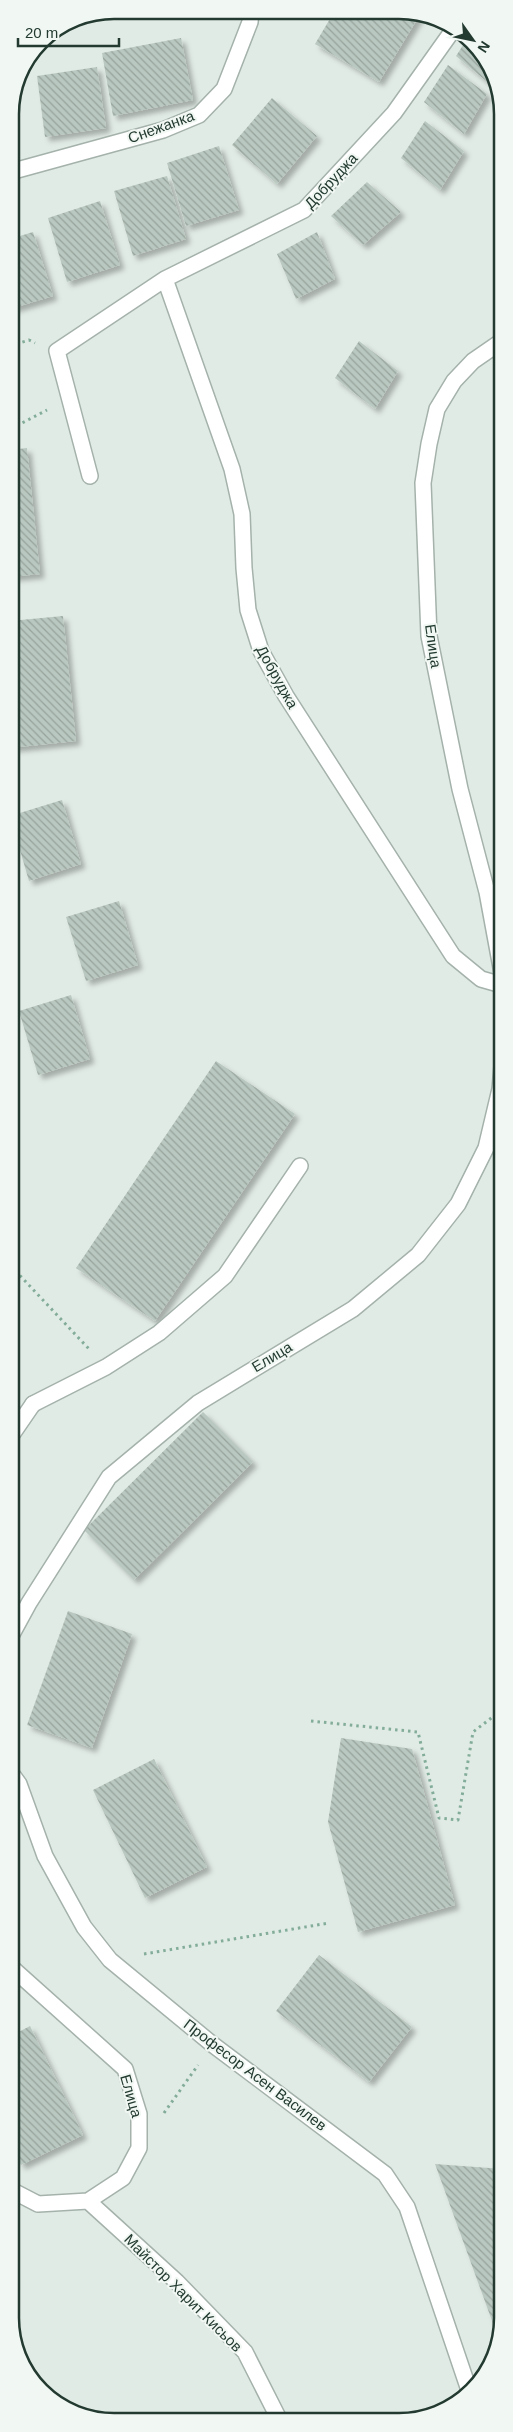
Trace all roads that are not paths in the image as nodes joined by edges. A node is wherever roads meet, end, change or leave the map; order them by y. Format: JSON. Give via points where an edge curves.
{"nodes":[{"id":1,"x":250,"y":19,"type":"edge"},
{"id":2,"x":448,"y":37,"type":"edge"},
{"id":3,"x":19,"y":170,"type":"edge"},
{"id":4,"x":166,"y":279,"type":"junction"},
{"id":5,"x":494,"y":346,"type":"edge"},
{"id":6,"x":90,"y":476,"type":"dead end"},
{"id":7,"x":494,"y":930,"type":"edge"},
{"id":8,"x":494,"y":983,"type":"edge"},
{"id":9,"x":494,"y":1114,"type":"edge"},
{"id":10,"x":300,"y":1166,"type":"dead end"},
{"id":11,"x":19,"y":1424,"type":"edge"},
{"id":12,"x":19,"y":1621,"type":"edge"},
{"id":13,"x":19,"y":1784,"type":"edge"},
{"id":14,"x":19,"y":1974,"type":"edge"},
{"id":15,"x":19,"y":2194,"type":"edge"},
{"id":16,"x":88,"y":2201,"type":"junction"},
{"id":17,"x":467,"y":2384,"type":"edge"},
{"id":18,"x":276,"y":2413,"type":"edge"}],
"edges":[{"from":1,"to":3,"type":"street","name":"Снежанка","via":[[224,89],[198,115],[163,130]]},
{"from":2,"to":4,"type":"street","name":"Добруджа","via":[[394,113],[304,210]]},
{"from":4,"to":6,"type":"street","name":"Добруджа","via":[[57,351]]},
{"from":4,"to":8,"type":"street","name":"Добруджа","via":[[232,469],[242,514],[248,610],[260,651],[453,956],[481,979]]},
{"from":5,"to":7,"type":"street","name":"Елица","via":[[460,374],[438,409],[423,483],[429,636],[460,789]]},
{"from":9,"to":12,"type":"street","name":"Елица","via":[[486,1148],[458,1204],[418,1255],[353,1310],[198,1403],[109,1477]]},
{"from":10,"to":11,"type":"street","via":[[225,1276],[159,1333],[106,1367],[33,1404]]},
{"from":13,"to":17,"type":"street","name":"Професор Асен Василев","via":[[45,1856],[84,1927],[110,1960],[212,2044],[385,2174],[407,2207]]},
{"from":14,"to":16,"type":"street","name":"Елица","via":[[125,2069],[139,2114],[139,2148],[123,2178]]},
{"from":15,"to":16,"type":"street","name":"Елица","via":[[38,2204]]},
{"from":16,"to":18,"type":"street","name":"Майстор Харит Кисьов","via":[[177,2282],[245,2352]]}]}
